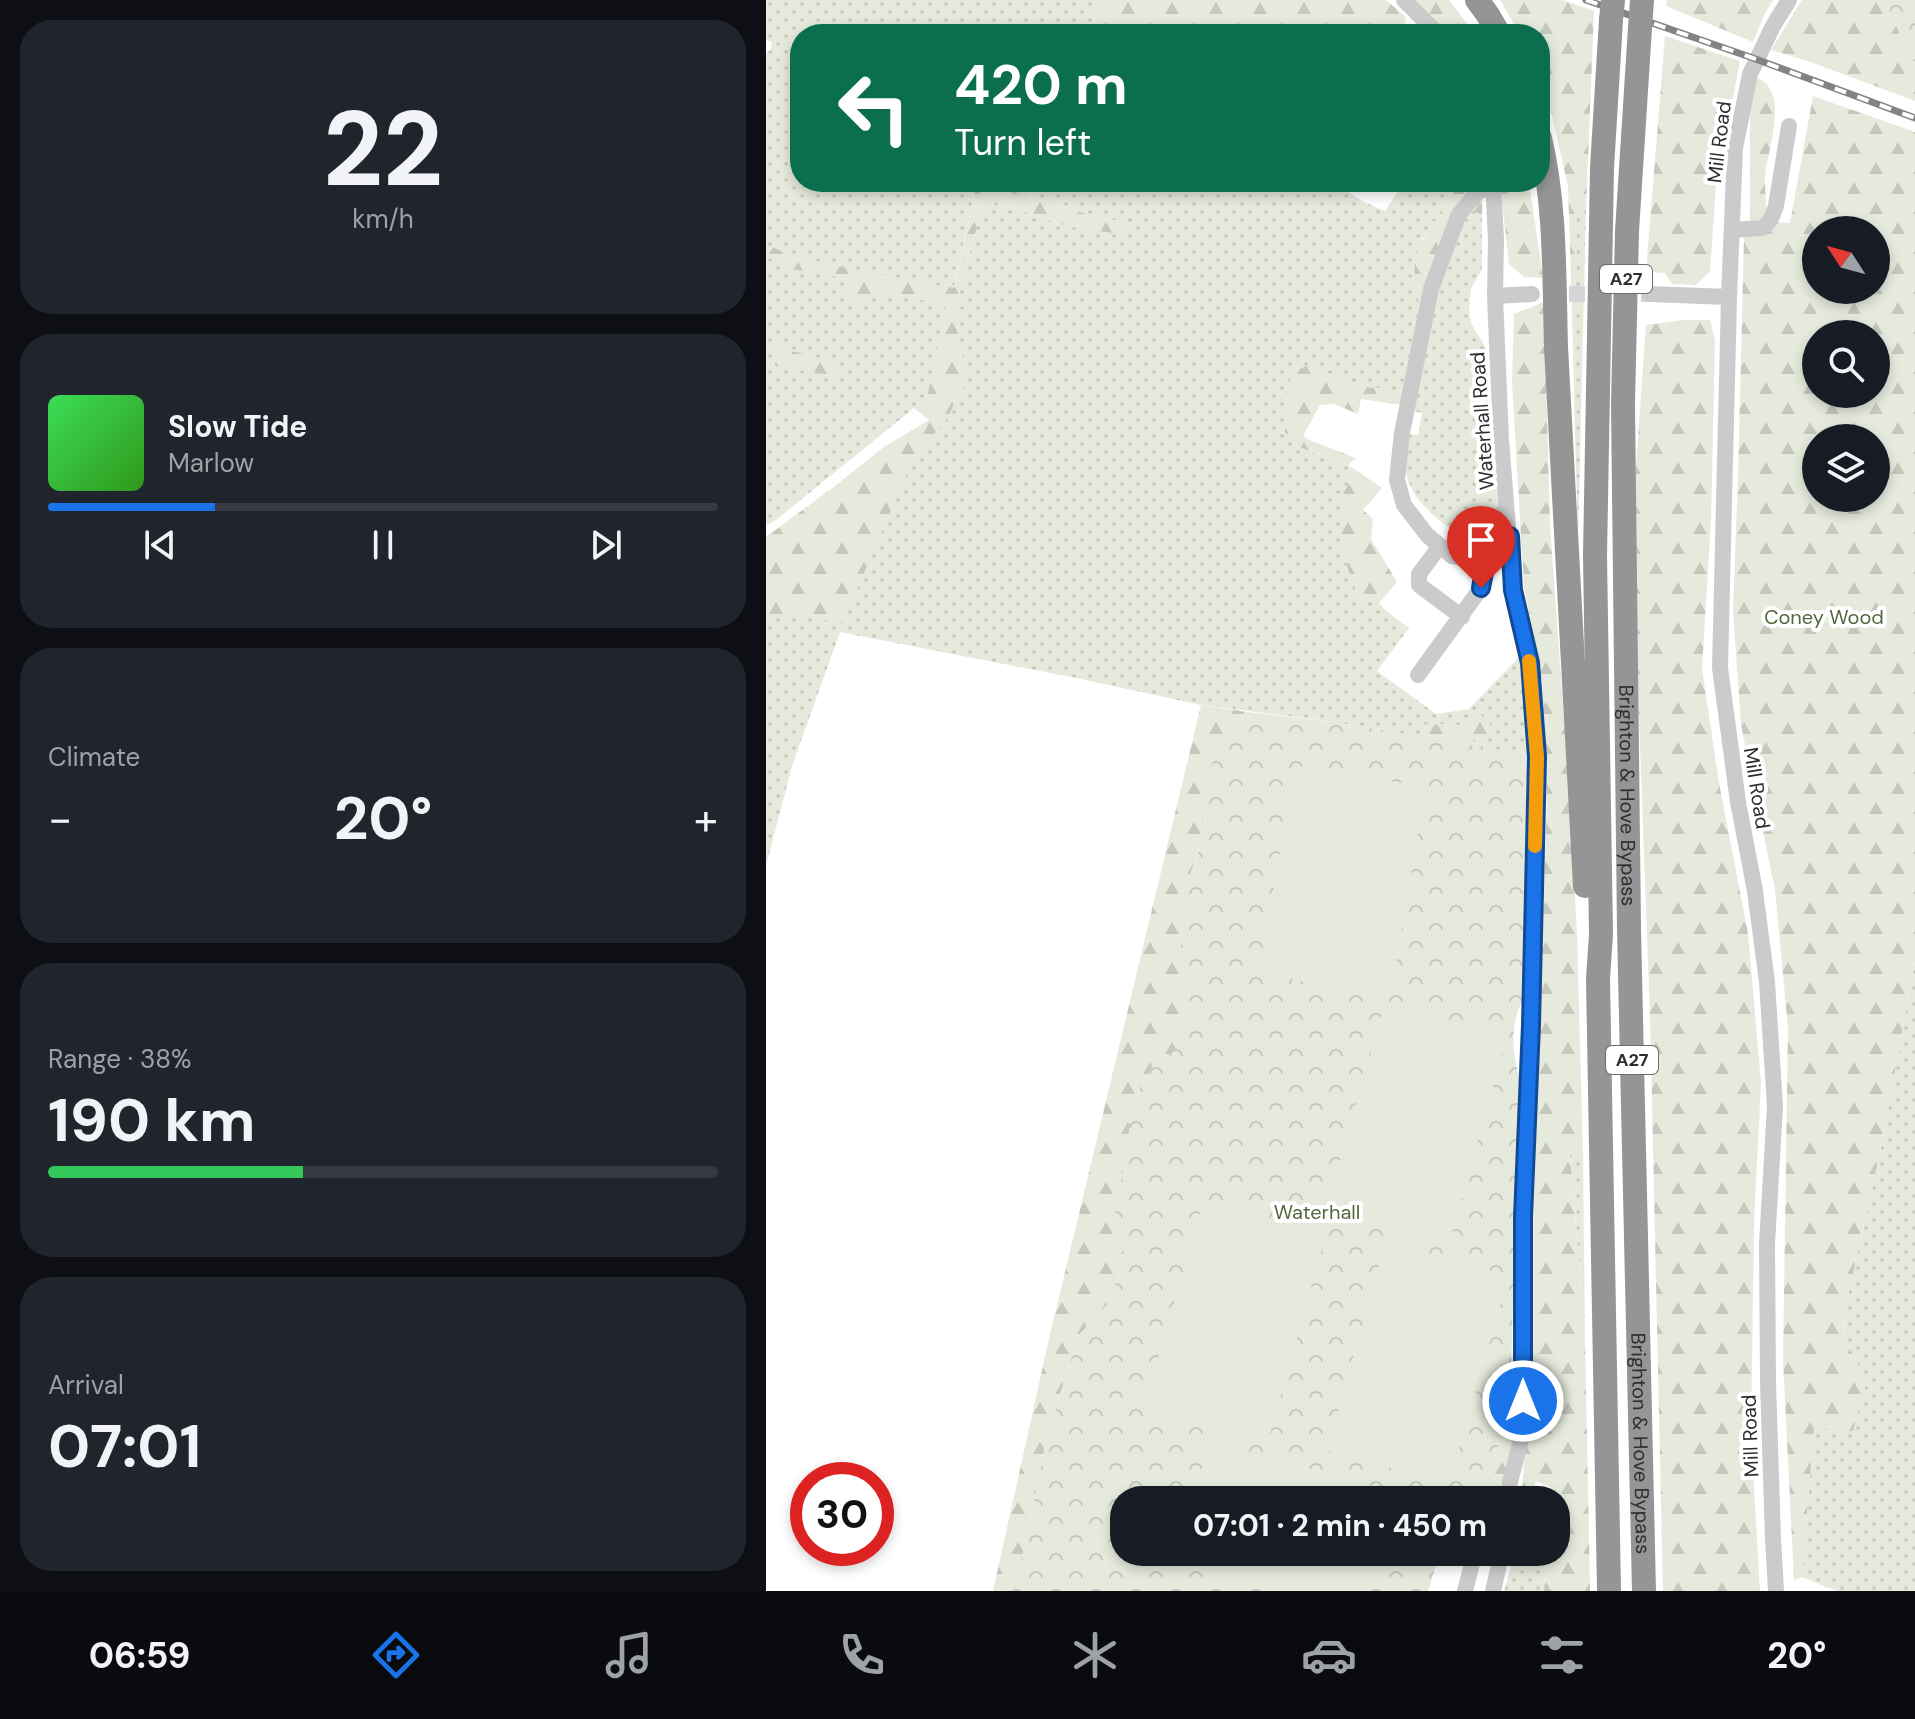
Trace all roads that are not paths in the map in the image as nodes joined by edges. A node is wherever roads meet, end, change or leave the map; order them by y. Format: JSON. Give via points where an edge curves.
{"nodes":[{"id":1,"x":1404,"y":0,"type":"edge"},
{"id":2,"x":1477,"y":0,"type":"edge"},
{"id":3,"x":1642,"y":0,"type":"edge"},
{"id":4,"x":1789,"y":0,"type":"edge"},
{"id":5,"x":1612,"y":10,"type":"edge"},
{"id":6,"x":1428,"y":24,"type":"edge"},
{"id":7,"x":1493,"y":24,"type":"edge"},
{"id":8,"x":1789,"y":126,"type":"dead end"},
{"id":9,"x":1478,"y":192,"type":"edge"},
{"id":10,"x":1493,"y":192,"type":"edge"},
{"id":11,"x":1549,"y":192,"type":"edge"},
{"id":12,"x":1732,"y":230,"type":"junction"},
{"id":13,"x":1532,"y":294,"type":"tunnel mouth"},
{"id":14,"x":1650,"y":294,"type":"tunnel mouth"},
{"id":15,"x":1495,"y":296,"type":"junction"},
{"id":16,"x":1729,"y":297,"type":"junction"},
{"id":17,"x":1510,"y":536,"type":"junction"},
{"id":18,"x":1440,"y":546,"type":"junction"},
{"id":19,"x":1486,"y":562,"type":"junction"},
{"id":20,"x":1462,"y":617,"type":"junction"},
{"id":21,"x":1418,"y":675,"type":"dead end"},
{"id":22,"x":1598,"y":979,"type":"junction"},
{"id":23,"x":1510,"y":1482,"type":"junction"},
{"id":24,"x":1507,"y":1486,"type":"edge"},
{"id":25,"x":1510,"y":1486,"type":"edge"},
{"id":26,"x":1471,"y":1566,"type":"edge"},
{"id":27,"x":1499,"y":1566,"type":"edge"},
{"id":28,"x":1465,"y":1591,"type":"edge"},
{"id":29,"x":1493,"y":1591,"type":"edge"},
{"id":30,"x":1609,"y":1591,"type":"edge"},
{"id":31,"x":1644,"y":1591,"type":"edge"},
{"id":32,"x":1776,"y":1591,"type":"edge"}],
"edges":[{"from":1,"to":6,"type":"street"},
{"from":2,"to":7,"type":"highway"},
{"from":3,"to":31,"type":"highway","name":"Brighton & Hove Bypass","number":"A27","bridge":true,"via":[[1627,231],[1623,404]]},
{"from":4,"to":12,"type":"street","name":"Mill Road","via":[[1750,74],[1735,148]]},
{"from":5,"to":22,"type":"highway","name":"Brighton & Hove Bypass","number":"A27","via":[[1602,168],[1595,540]]},
{"from":8,"to":12,"type":"street","via":[[1771,219],[1763,228]]},
{"from":9,"to":18,"type":"street","via":[[1459,214],[1431,289],[1402,433],[1397,480],[1401,498]]},
{"from":10,"to":15,"type":"street","name":"Waterhall Road"},
{"from":11,"to":22,"type":"highway","via":[[1587,931]]},
{"from":12,"to":16,"type":"street","name":"Mill Road"},
{"from":13,"to":15,"type":"street"},
{"from":14,"to":16,"type":"street"},
{"from":15,"to":17,"type":"street","name":"Waterhall Road"},
{"from":16,"to":32,"type":"street","name":"Mill Road","via":[[1720,668],[1755,891],[1775,1106],[1767,1244]]},
{"from":17,"to":19,"type":"street"},
{"from":17,"to":23,"type":"street","name":"Waterhall Road","via":[[1513,590],[1530,663],[1537,757],[1523,1217],[1523,1432]]},
{"from":18,"to":19,"type":"street","via":[[1452,556]]},
{"from":18,"to":20,"type":"street","via":[[1419,574],[1419,585]]},
{"from":19,"to":20,"type":"street","via":[[1481,588]]},
{"from":20,"to":21,"type":"street"},
{"from":22,"to":30,"type":"highway","name":"Brighton & Hove Bypass","number":"A27"},
{"from":23,"to":24,"type":"street"},
{"from":23,"to":25,"type":"street","name":"Waterhall Road"},
{"from":26,"to":28,"type":"street"},
{"from":27,"to":29,"type":"street"}]}
